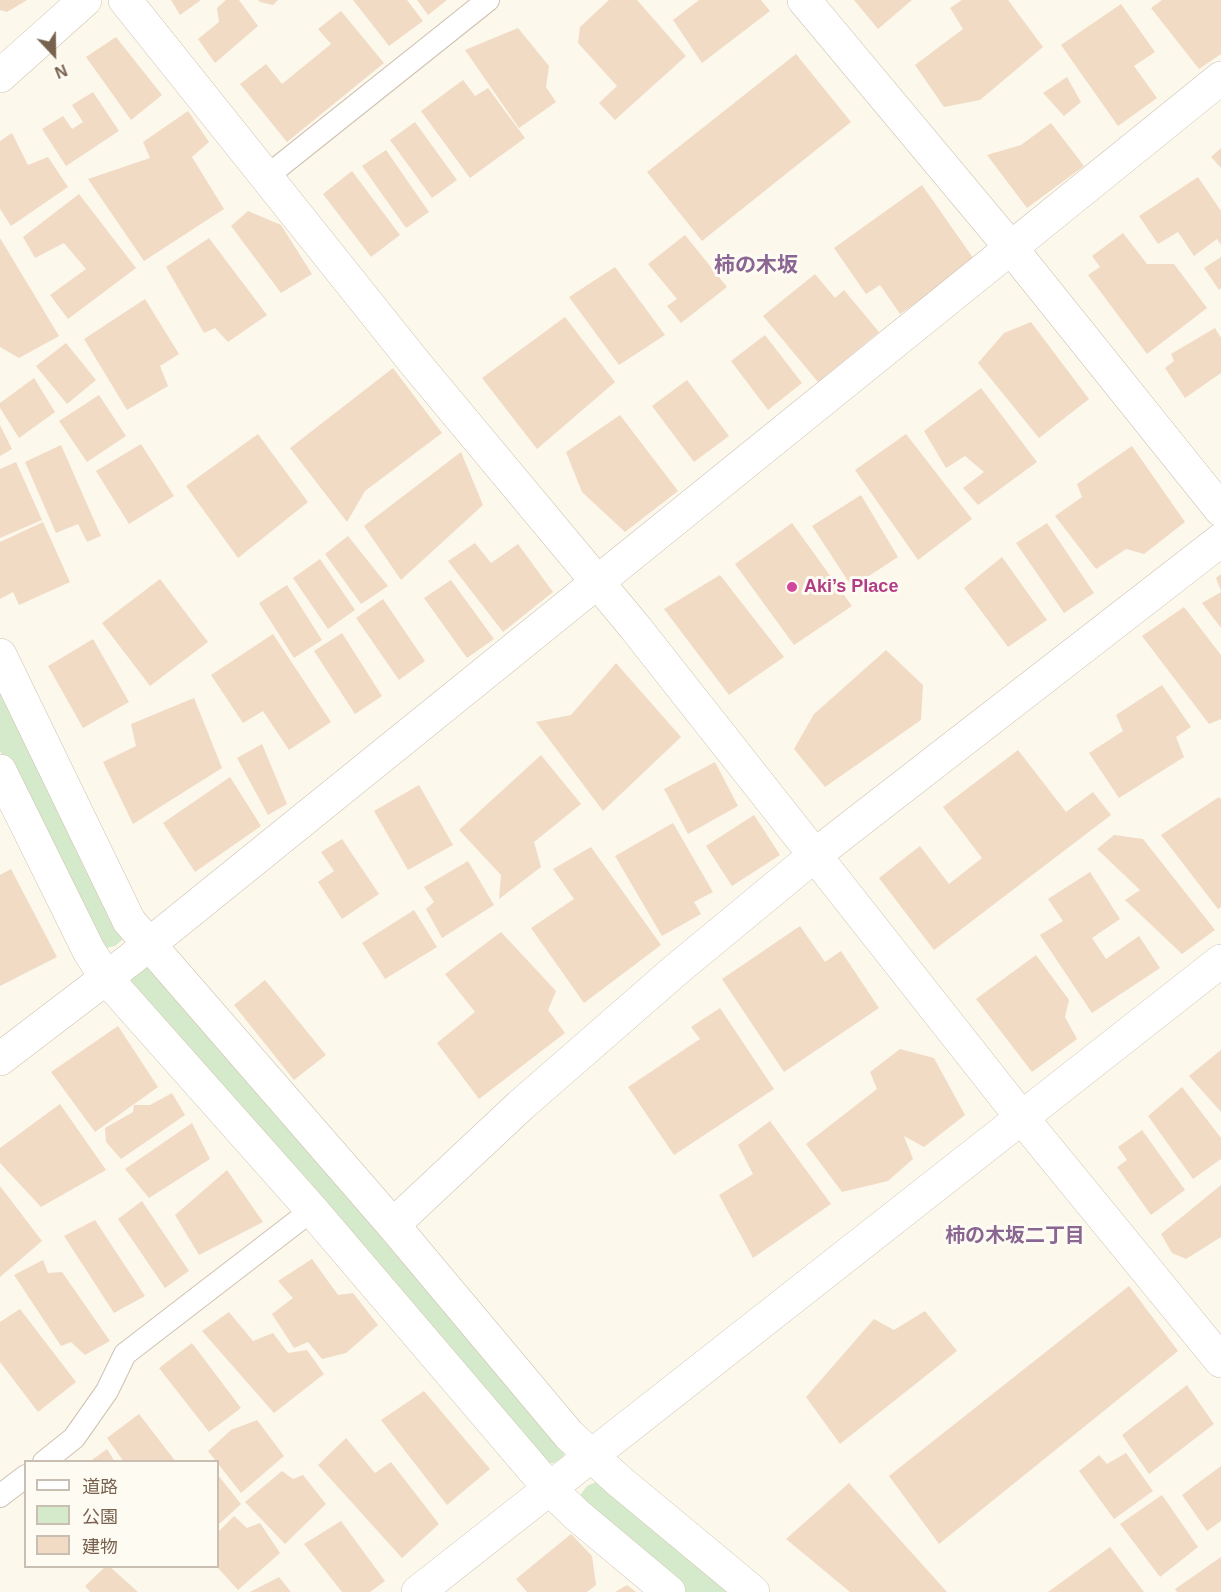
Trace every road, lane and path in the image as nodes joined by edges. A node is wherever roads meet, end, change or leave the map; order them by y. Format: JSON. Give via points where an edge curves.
{"nodes":[{"id":1,"x":85,"y":0,"type":"edge"},
{"id":2,"x":125,"y":0,"type":"edge"},
{"id":3,"x":488,"y":0,"type":"edge"},
{"id":4,"x":804,"y":0,"type":"edge"},
{"id":5,"x":0,"y":76,"type":"edge"},
{"id":6,"x":1221,"y":78,"type":"edge"},
{"id":7,"x":266,"y":177,"type":"junction"},
{"id":8,"x":1011,"y":248,"type":"junction"},
{"id":9,"x":1221,"y":510,"type":"edge"},
{"id":10,"x":1221,"y":540,"type":"edge"},
{"id":11,"x":597,"y":582,"type":"junction"},
{"id":12,"x":0,"y":655,"type":"edge"},
{"id":13,"x":0,"y":771,"type":"edge"},
{"id":14,"x":815,"y":855,"type":"junction"},
{"id":15,"x":149,"y":944,"type":"junction"},
{"id":16,"x":1221,"y":961,"type":"edge"},
{"id":17,"x":107,"y":979,"type":"junction"},
{"id":18,"x":0,"y":1059,"type":"edge"},
{"id":19,"x":1022,"y":1118,"type":"junction"},
{"id":20,"x":312,"y":1210,"type":"junction"},
{"id":21,"x":393,"y":1225,"type":"junction"},
{"id":22,"x":1221,"y":1361,"type":"edge"},
{"id":23,"x":592,"y":1456,"type":"junction"},
{"id":24,"x":45,"y":1460,"type":"edge"},
{"id":25,"x":24,"y":1478,"type":"edge"},
{"id":26,"x":550,"y":1489,"type":"junction"},
{"id":27,"x":0,"y":1496,"type":"edge"},
{"id":28,"x":418,"y":1592,"type":"edge"},
{"id":29,"x":669,"y":1592,"type":"edge"},
{"id":30,"x":753,"y":1592,"type":"edge"}],
"edges":[{"from":1,"to":5,"type":"street"},
{"from":2,"to":7,"type":"street"},
{"from":3,"to":7,"type":"lane"},
{"from":4,"to":8,"type":"street"},
{"from":6,"to":8,"type":"street"},
{"from":7,"to":11,"type":"street"},
{"from":8,"to":9,"type":"street"},
{"from":8,"to":11,"type":"street"},
{"from":10,"to":14,"type":"street"},
{"from":11,"to":14,"type":"street"},
{"from":11,"to":15,"type":"street"},
{"from":12,"to":15,"type":"street","via":[[129,921]]},
{"from":13,"to":17,"type":"street","via":[[89,951]]},
{"from":14,"to":19,"type":"street"},
{"from":14,"to":21,"type":"street","via":[[677,969]]},
{"from":15,"to":17,"type":"street"},
{"from":15,"to":21,"type":"street"},
{"from":16,"to":19,"type":"street"},
{"from":17,"to":18,"type":"street"},
{"from":17,"to":20,"type":"street"},
{"from":19,"to":22,"type":"street"},
{"from":19,"to":23,"type":"street"},
{"from":20,"to":24,"type":"lane","via":[[125,1354],[107,1391],[74,1438]]},
{"from":20,"to":26,"type":"street"},
{"from":21,"to":23,"type":"street","via":[[569,1435]]},
{"from":23,"to":26,"type":"street"},
{"from":23,"to":30,"type":"street"},
{"from":25,"to":27,"type":"lane"},
{"from":26,"to":28,"type":"street"},
{"from":26,"to":29,"type":"street"}]}
